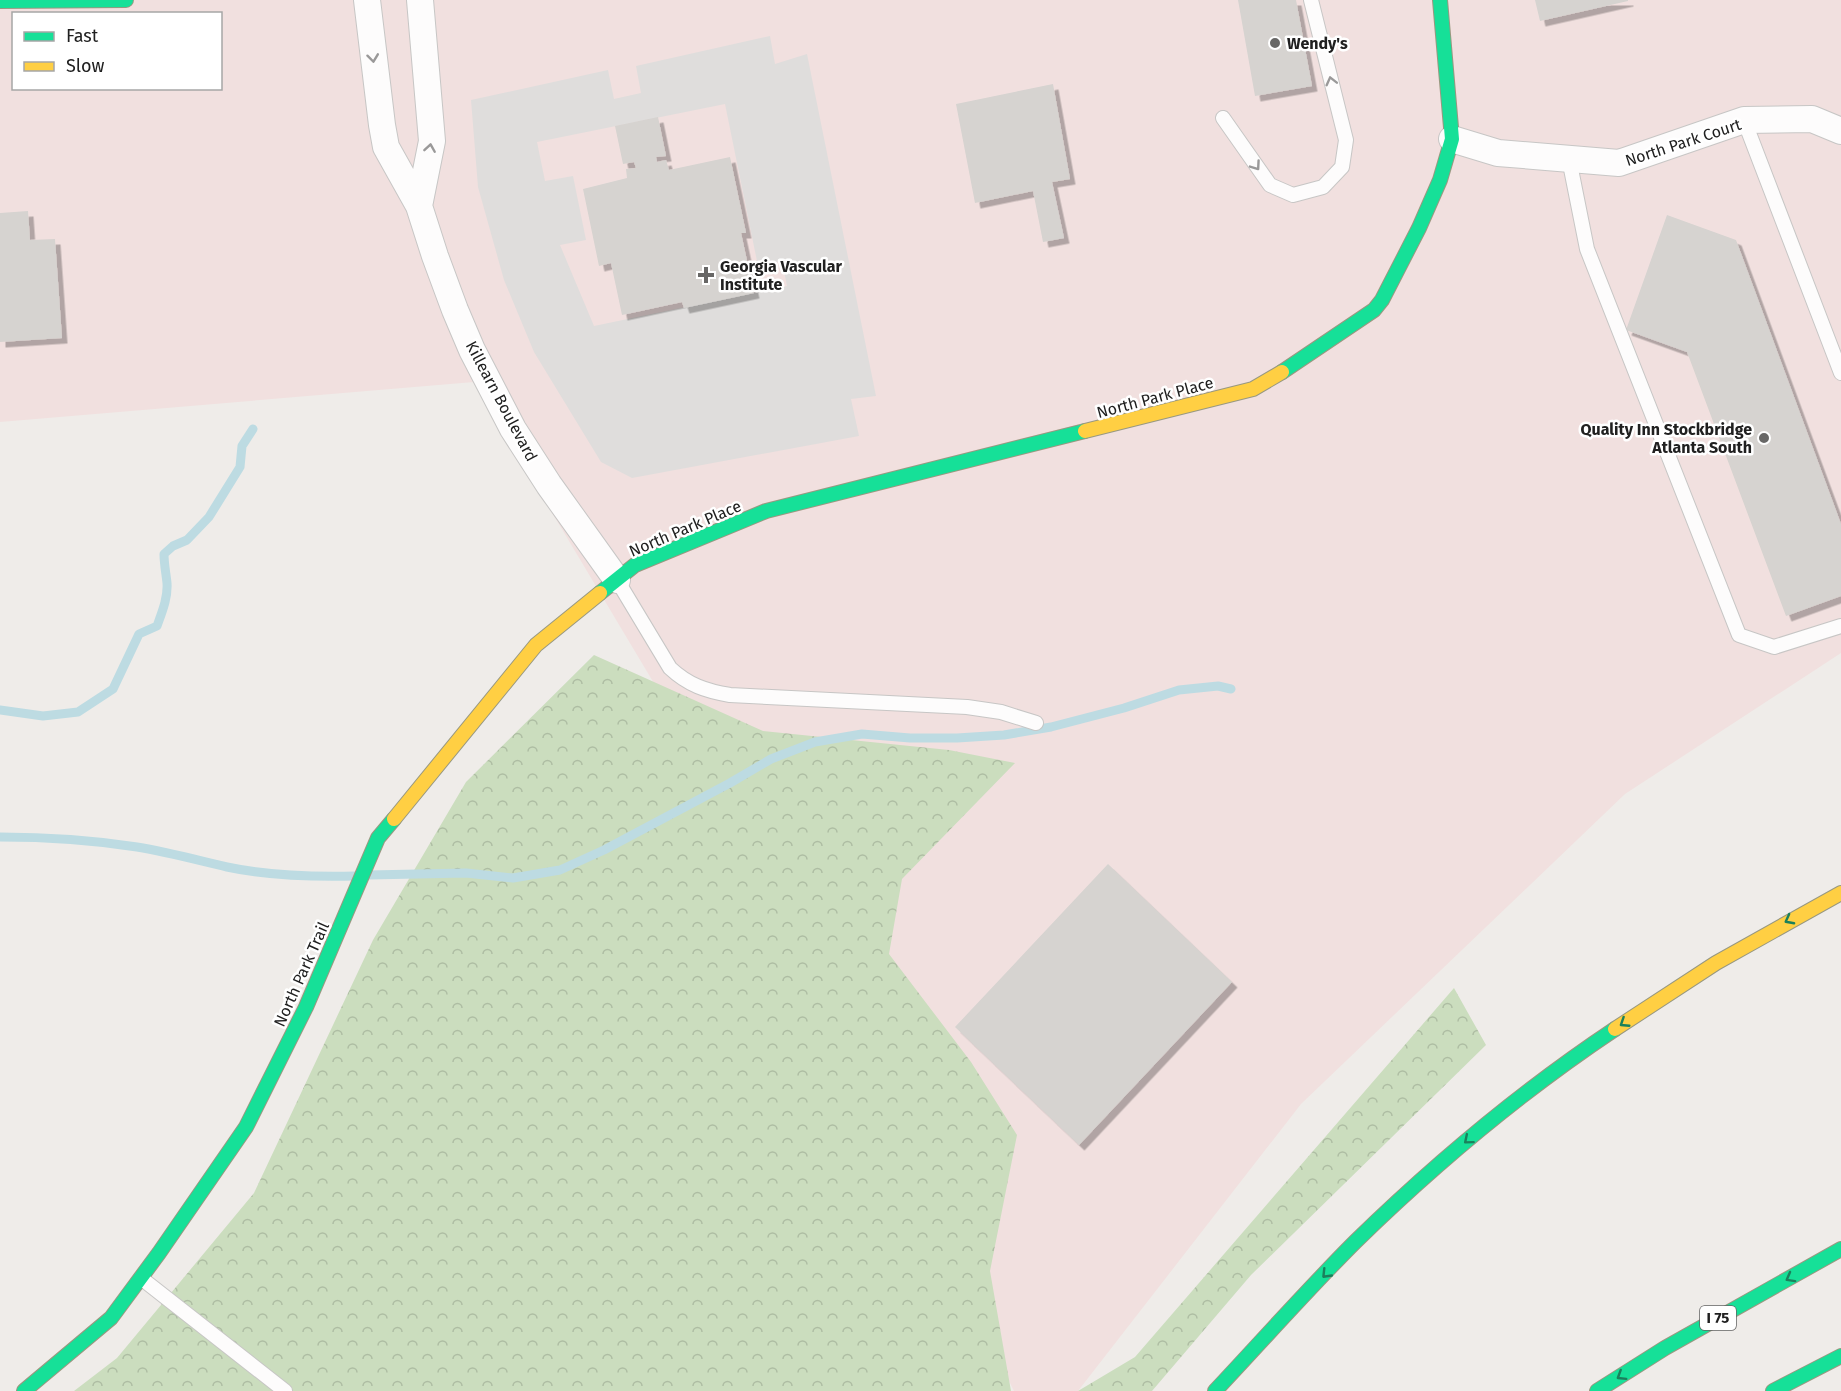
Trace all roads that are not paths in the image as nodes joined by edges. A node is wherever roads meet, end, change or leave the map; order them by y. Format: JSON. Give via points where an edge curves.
{"nodes":[{"id":1,"x":126,"y":0,"type":"edge"},
{"id":2,"x":367,"y":0,"type":"edge"},
{"id":3,"x":420,"y":0,"type":"edge"},
{"id":4,"x":1311,"y":0,"type":"edge"},
{"id":5,"x":1440,"y":0,"type":"edge"},
{"id":6,"x":0,"y":1,"type":"edge"},
{"id":7,"x":1223,"y":118,"type":"dead end"},
{"id":8,"x":1744,"y":120,"type":"junction"},
{"id":9,"x":1841,"y":131,"type":"edge"},
{"id":10,"x":1452,"y":140,"type":"junction"},
{"id":11,"x":1569,"y":159,"type":"junction"},
{"id":12,"x":419,"y":206,"type":"junction"},
{"id":13,"x":1841,"y":373,"type":"edge"},
{"id":14,"x":617,"y":580,"type":"junction"},
{"id":15,"x":1841,"y":626,"type":"edge"},
{"id":16,"x":1036,"y":723,"type":"dead end"},
{"id":17,"x":1841,"y":893,"type":"edge"},
{"id":18,"x":1841,"y":1249,"type":"edge"},
{"id":19,"x":141,"y":1278,"type":"junction"},
{"id":20,"x":1841,"y":1356,"type":"edge"},
{"id":21,"x":24,"y":1391,"type":"edge"},
{"id":22,"x":285,"y":1391,"type":"edge"},
{"id":23,"x":1215,"y":1391,"type":"edge"},
{"id":24,"x":1597,"y":1391,"type":"edge"},
{"id":25,"x":1773,"y":1391,"type":"edge"}],
"edges":[{"from":1,"to":6,"type":"main road"},
{"from":2,"to":12,"type":"street","name":"Killearn Boulevard","one_way":true,"via":[[386,147]]},
{"from":12,"to":3,"type":"street","one_way":true,"via":[[432,141]]},
{"from":7,"to":4,"type":"lane","one_way":true,"via":[[1270,185],[1285,192],[1293,195],[1323,187],[1342,168],[1346,140]]},
{"from":5,"to":10,"type":"main road","name":"North Park Place"},
{"from":8,"to":9,"type":"street","name":"North Park Court","via":[[1812,119]]},
{"from":8,"to":11,"type":"street","name":"North Park Court","via":[[1619,163]]},
{"from":8,"to":13,"type":"lane"},
{"from":10,"to":11,"type":"street","name":"North Park Court","via":[[1498,153]]},
{"from":10,"to":14,"type":"main road","name":"North Park Place","via":[[1423,219],[1382,300],[1374,310],[1296,364],[1253,389],[766,511],[635,565]]},
{"from":11,"to":15,"type":"lane","via":[[1587,249],[1739,635],[1774,647]]},
{"from":12,"to":14,"type":"street","name":"Killearn Boulevard","via":[[455,310],[513,429]]},
{"from":14,"to":16,"type":"lane","via":[[670,668],[695,687],[730,695],[967,707]]},
{"from":14,"to":19,"type":"main road","name":"North Park Trail","via":[[536,645],[378,838],[306,1008],[246,1127]]},
{"from":17,"to":23,"type":"main road","one_way":true,"via":[[1768,931],[1662,998],[1582,1050],[1507,1108],[1374,1223]]},
{"from":18,"to":24,"type":"main road","number":"I 75","one_way":true},
{"from":19,"to":21,"type":"main road","name":"North Park Trail","via":[[111,1318]]},
{"from":19,"to":22,"type":"lane"},
{"from":20,"to":25,"type":"main road"}]}
